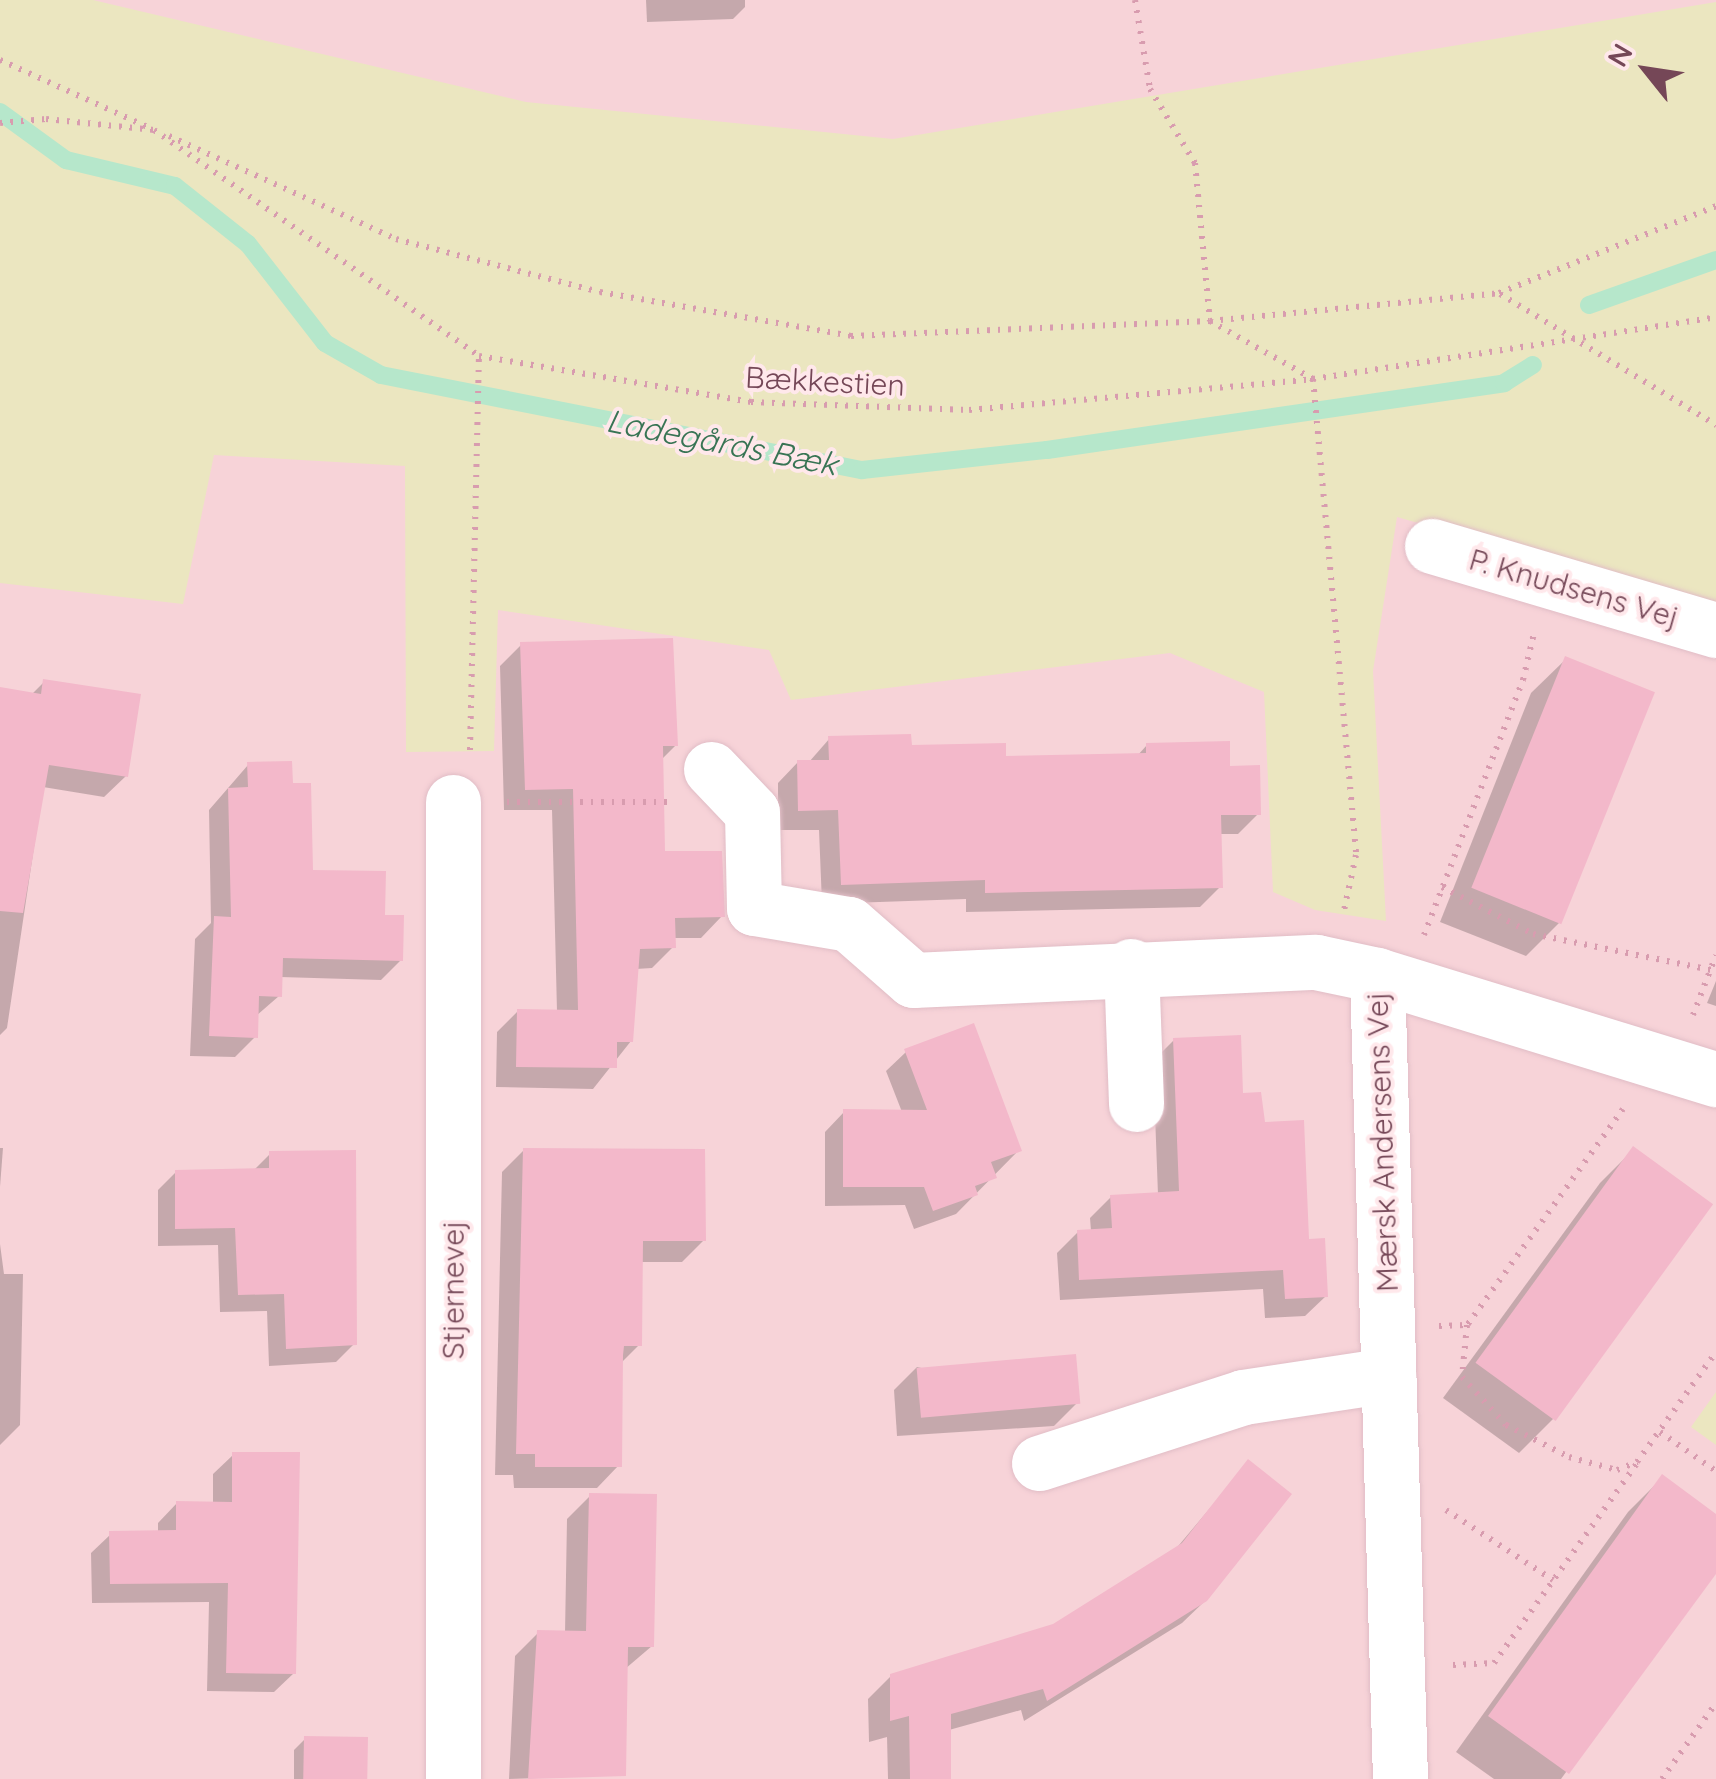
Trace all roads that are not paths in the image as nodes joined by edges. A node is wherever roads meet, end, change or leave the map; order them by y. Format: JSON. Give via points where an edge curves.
{"nodes":[{"id":1,"x":1432,"y":546,"type":"dead end"},
{"id":2,"x":1716,"y":630,"type":"edge"},
{"id":3,"x":718,"y":776,"type":"road end"},
{"id":4,"x":453,"y":802,"type":"road end"},
{"id":5,"x":1132,"y":966,"type":"junction"},
{"id":6,"x":1376,"y":975,"type":"junction"},
{"id":7,"x":1716,"y":1079,"type":"edge"},
{"id":8,"x":1136,"y":1104,"type":"dead end"},
{"id":9,"x":1388,"y":1374,"type":"junction"},
{"id":10,"x":1038,"y":1463,"type":"dead end"},
{"id":11,"x":453,"y":1779,"type":"edge"},
{"id":12,"x":1400,"y":1779,"type":"edge"}],
"edges":[{"from":1,"to":2,"type":"street","name":"P. Knudsens Vej"},
{"from":3,"to":5,"type":"street","name":"Mærsk Andersens Vej","via":[[752,812],[754,908],[849,924],[913,980]]},
{"from":4,"to":11,"type":"street","name":"Stjernevej"},
{"from":5,"to":6,"type":"street","name":"Mærsk Andersens Vej","via":[[1316,962]]},
{"from":5,"to":8,"type":"street"},
{"from":6,"to":7,"type":"street"},
{"from":6,"to":9,"type":"street","name":"Mærsk Andersens Vej"},
{"from":9,"to":10,"type":"street","via":[[1243,1398]]},
{"from":9,"to":12,"type":"street","name":"Mærsk Andersens Vej"}]}
